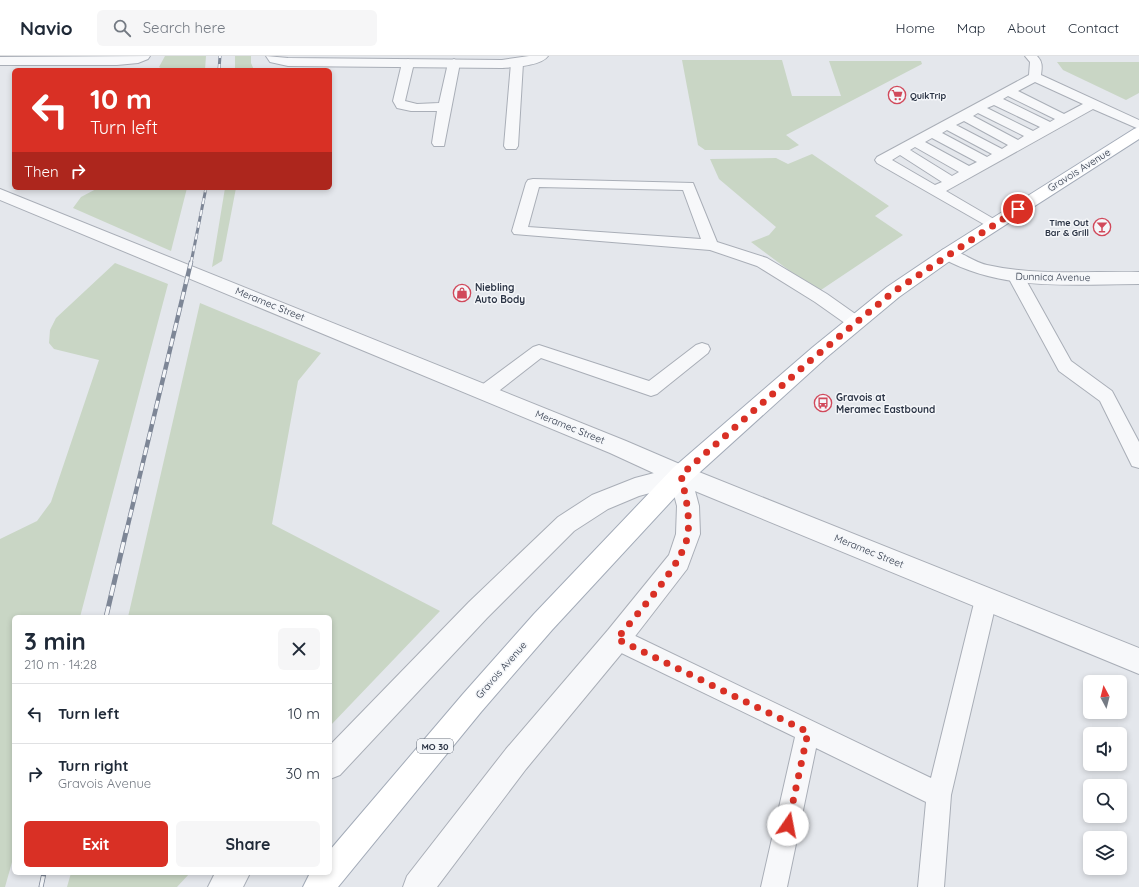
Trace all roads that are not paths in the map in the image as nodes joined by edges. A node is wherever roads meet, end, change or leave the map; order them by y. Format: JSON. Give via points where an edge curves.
{"nodes":[{"id":1,"x":142,"y":56,"type":"edge"},
{"id":2,"x":273,"y":56,"type":"edge"},
{"id":3,"x":541,"y":56,"type":"edge"},
{"id":4,"x":1031,"y":56,"type":"edge"},
{"id":5,"x":0,"y":61,"type":"edge"},
{"id":6,"x":408,"y":63,"type":"junction"},
{"id":7,"x":517,"y":63,"type":"junction"},
{"id":8,"x":454,"y":64,"type":"junction"},
{"id":9,"x":1035,"y":77,"type":"junction"},
{"id":10,"x":1022,"y":85,"type":"junction"},
{"id":11,"x":1009,"y":92,"type":"junction"},
{"id":12,"x":994,"y":100,"type":"junction"},
{"id":13,"x":1092,"y":104,"type":"junction"},
{"id":14,"x":444,"y":107,"type":"junction"},
{"id":15,"x":978,"y":108,"type":"junction"},
{"id":16,"x":1078,"y":112,"type":"junction"},
{"id":17,"x":964,"y":116,"type":"junction"},
{"id":18,"x":1064,"y":119,"type":"junction"},
{"id":19,"x":947,"y":125,"type":"junction"},
{"id":20,"x":1139,"y":125,"type":"edge"},
{"id":21,"x":1050,"y":127,"type":"junction"},
{"id":22,"x":1139,"y":132,"type":"edge"},
{"id":23,"x":932,"y":133,"type":"junction"},
{"id":24,"x":1034,"y":136,"type":"junction"},
{"id":25,"x":916,"y":142,"type":"junction"},
{"id":26,"x":438,"y":143,"type":"dead end"},
{"id":27,"x":1018,"y":145,"type":"junction"},
{"id":28,"x":511,"y":146,"type":"dead end"},
{"id":29,"x":901,"y":150,"type":"junction"},
{"id":30,"x":1002,"y":154,"type":"junction"},
{"id":31,"x":986,"y":162,"type":"junction"},
{"id":32,"x":968,"y":172,"type":"junction"},
{"id":33,"x":952,"y":182,"type":"junction"},
{"id":34,"x":934,"y":191,"type":"junction"},
{"id":35,"x":0,"y":194,"type":"edge"},
{"id":36,"x":994,"y":225,"type":"junction"},
{"id":37,"x":711,"y":245,"type":"junction"},
{"id":38,"x":948,"y":254,"type":"junction"},
{"id":39,"x":1016,"y":277,"type":"junction"},
{"id":40,"x":1139,"y":278,"type":"edge"},
{"id":41,"x":855,"y":322,"type":"junction"},
{"id":42,"x":702,"y":349,"type":"dead end"},
{"id":43,"x":485,"y":392,"type":"junction"},
{"id":44,"x":1139,"y":460,"type":"edge"},
{"id":45,"x":681,"y":475,"type":"junction"},
{"id":46,"x":986,"y":599,"type":"junction"},
{"id":47,"x":617,"y":639,"type":"junction"},
{"id":48,"x":1139,"y":661,"type":"edge"},
{"id":49,"x":808,"y":732,"type":"junction"},
{"id":50,"x":332,"y":763,"type":"edge"},
{"id":51,"x":938,"y":795,"type":"junction"},
{"id":52,"x":332,"y":871,"type":"edge"},
{"id":53,"x":233,"y":875,"type":"edge"},
{"id":54,"x":328,"y":875,"type":"edge"},
{"id":55,"x":223,"y":887,"type":"edge"},
{"id":56,"x":318,"y":887,"type":"edge"},
{"id":57,"x":418,"y":887,"type":"edge"},
{"id":58,"x":774,"y":887,"type":"edge"},
{"id":59,"x":931,"y":887,"type":"edge"}],
"edges":[{"from":1,"to":5,"type":"street","via":[[133,60],[117,61]]},
{"from":2,"to":6,"type":"street","via":[[281,62]]},
{"from":3,"to":7,"type":"street"},
{"from":4,"to":9,"type":"lane","via":[[1036,62]]},
{"from":6,"to":8,"type":"street"},
{"from":6,"to":14,"type":"lane","via":[[400,93],[401,105]]},
{"from":7,"to":8,"type":"street"},
{"from":7,"to":28,"type":"lane"},
{"from":8,"to":14,"type":"lane"},
{"from":9,"to":10,"type":"lane"},
{"from":9,"to":13,"type":"lane"},
{"from":10,"to":11,"type":"lane"},
{"from":10,"to":16,"type":"lane"},
{"from":11,"to":12,"type":"lane"},
{"from":11,"to":18,"type":"lane"},
{"from":12,"to":15,"type":"lane"},
{"from":12,"to":21,"type":"lane"},
{"from":13,"to":16,"type":"lane"},
{"from":13,"to":20,"type":"lane"},
{"from":14,"to":26,"type":"lane"},
{"from":15,"to":17,"type":"lane"},
{"from":15,"to":24,"type":"lane"},
{"from":16,"to":18,"type":"lane"},
{"from":17,"to":19,"type":"lane"},
{"from":17,"to":27,"type":"lane"},
{"from":18,"to":21,"type":"lane"},
{"from":19,"to":23,"type":"lane"},
{"from":19,"to":30,"type":"lane"},
{"from":21,"to":24,"type":"lane"},
{"from":22,"to":36,"type":"main road","name":"Gravois Avenue","number":"MO 30"},
{"from":23,"to":25,"type":"lane"},
{"from":23,"to":31,"type":"lane"},
{"from":24,"to":27,"type":"lane"},
{"from":25,"to":29,"type":"lane"},
{"from":25,"to":32,"type":"lane"},
{"from":27,"to":30,"type":"lane"},
{"from":29,"to":33,"type":"lane"},
{"from":29,"to":34,"type":"lane","via":[[882,160]]},
{"from":30,"to":31,"type":"lane"},
{"from":31,"to":32,"type":"lane"},
{"from":32,"to":33,"type":"lane"},
{"from":33,"to":34,"type":"lane"},
{"from":34,"to":36,"type":"lane"},
{"from":35,"to":43,"type":"street","name":"Meramec Street"},
{"from":36,"to":38,"type":"main road","name":"Gravois Avenue","number":"MO 30"},
{"from":37,"to":37,"type":"lane","via":[[534,232],[519,231],[533,183],[688,186]]},
{"from":37,"to":41,"type":"lane","via":[[762,262]]},
{"from":38,"to":39,"type":"street","name":"Dunnica Avenue","via":[[965,264]]},
{"from":38,"to":41,"type":"main road","name":"Gravois Avenue","number":"MO 30"},
{"from":39,"to":40,"type":"street","name":"Dunnica Avenue"},
{"from":39,"to":44,"type":"lane","via":[[1065,366],[1106,396]]},
{"from":41,"to":45,"type":"main road","name":"Gravois Avenue","number":"MO 30"},
{"from":42,"to":43,"type":"lane","via":[[651,389],[539,350]]},
{"from":43,"to":45,"type":"street","name":"Meramec Street"},
{"from":45,"to":46,"type":"street","name":"Meramec Street"},
{"from":45,"to":47,"type":"street","via":[[688,506],[688,534],[679,561]]},
{"from":45,"to":50,"type":"street","name":"Gravois Avenue","via":[[635,488],[600,502],[566,524],[478,610]]},
{"from":45,"to":52,"type":"main road","name":"Gravois Avenue","number":"MO 30","via":[[543,622]]},
{"from":46,"to":48,"type":"street","name":"Meramec Street"},
{"from":46,"to":51,"type":"lane"},
{"from":47,"to":49,"type":"lane"},
{"from":47,"to":57,"type":"street","via":[[516,760]]},
{"from":49,"to":51,"type":"lane"},
{"from":49,"to":58,"type":"lane"},
{"from":51,"to":59,"type":"lane"},
{"from":53,"to":55,"type":"street"},
{"from":54,"to":56,"type":"main road","name":"Gravois Avenue","number":"MO 30"}]}
